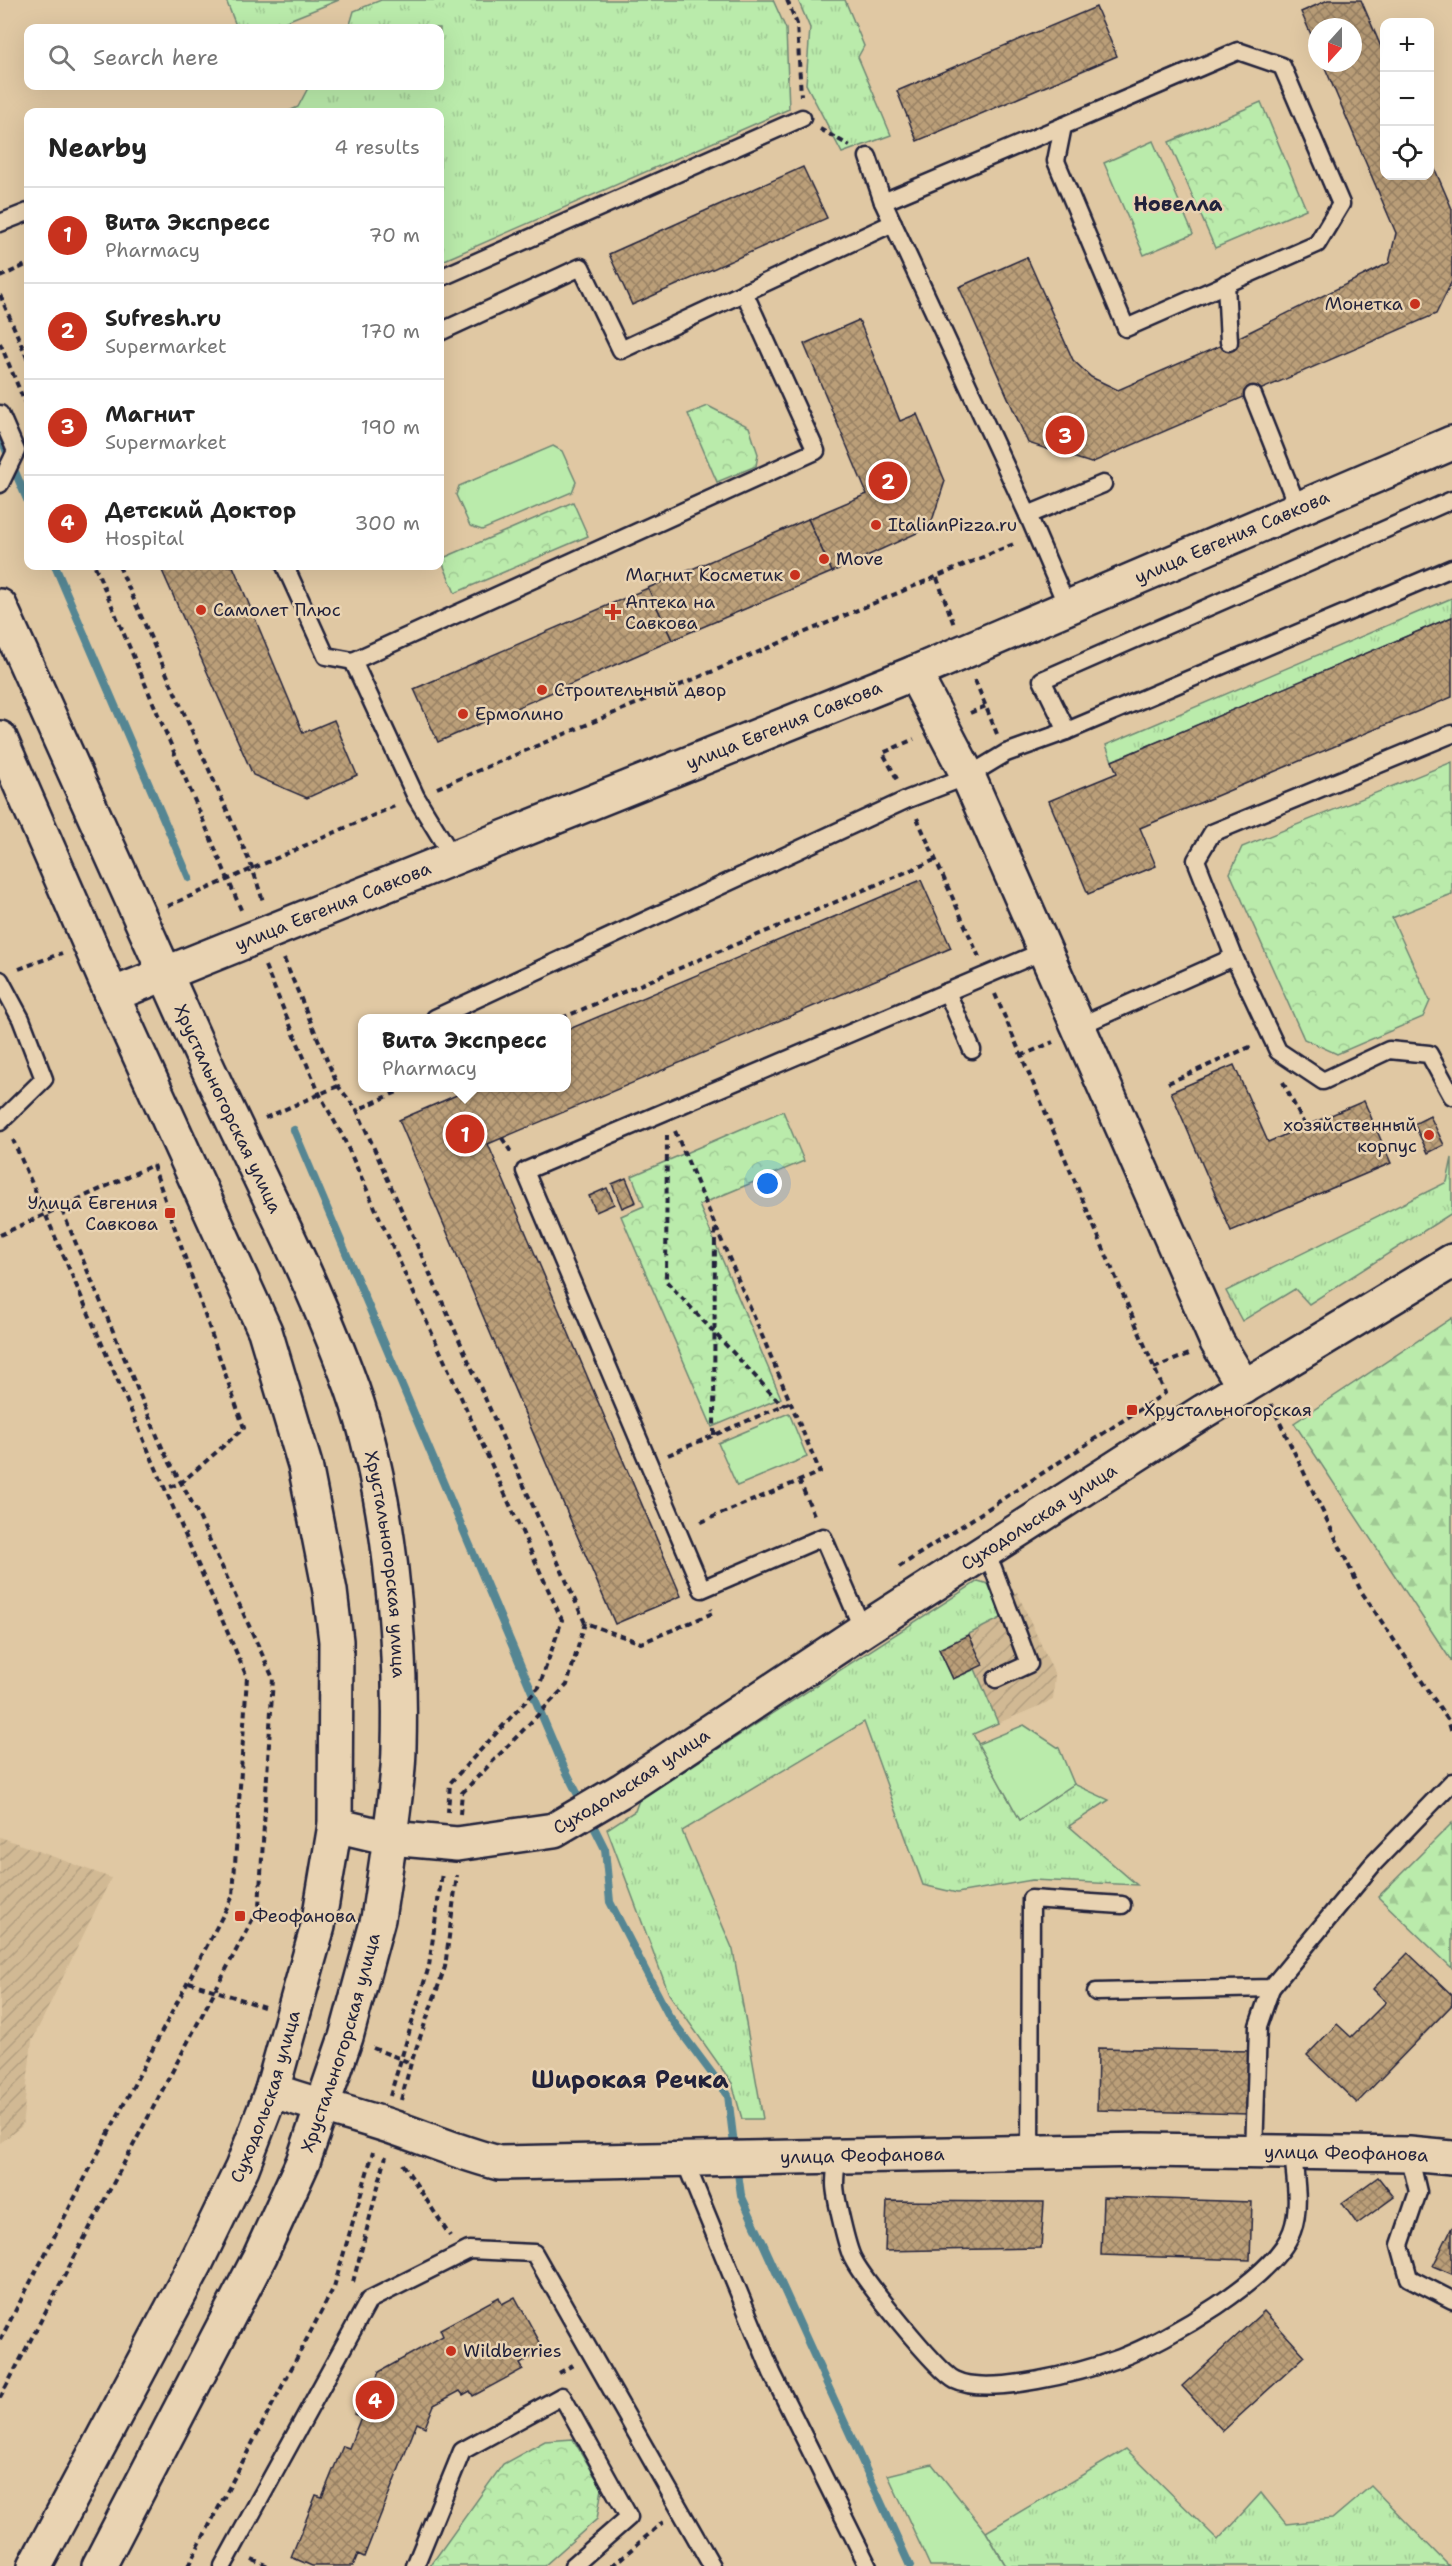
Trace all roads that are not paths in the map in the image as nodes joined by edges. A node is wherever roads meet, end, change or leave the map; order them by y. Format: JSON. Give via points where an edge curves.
{"nodes":[{"id":1,"x":802,"y":118,"type":"road end"},
{"id":2,"x":1063,"y":126,"type":"junction"},
{"id":3,"x":868,"y":157,"type":"road end"},
{"id":4,"x":883,"y":202,"type":"junction"},
{"id":5,"x":24,"y":214,"type":"edge"},
{"id":6,"x":0,"y":223,"type":"edge"},
{"id":7,"x":893,"y":223,"type":"junction"},
{"id":8,"x":444,"y":276,"type":"edge"},
{"id":9,"x":1226,"y":283,"type":"junction"},
{"id":10,"x":744,"y":292,"type":"junction"},
{"id":11,"x":444,"y":330,"type":"edge"},
{"id":12,"x":1229,"y":342,"type":"dead end"},
{"id":13,"x":1253,"y":395,"type":"dead end"},
{"id":14,"x":0,"y":414,"type":"edge"},
{"id":15,"x":1452,"y":443,"type":"edge"},
{"id":16,"x":0,"y":484,"type":"edge"},
{"id":17,"x":1103,"y":484,"type":"dead end"},
{"id":18,"x":1452,"y":500,"type":"edge"},
{"id":19,"x":1298,"y":508,"type":"junction"},
{"id":20,"x":1028,"y":515,"type":"junction"},
{"id":21,"x":1452,"y":568,"type":"edge"},
{"id":22,"x":287,"y":570,"type":"edge"},
{"id":23,"x":0,"y":606,"type":"edge"},
{"id":24,"x":1067,"y":606,"type":"junction"},
{"id":25,"x":353,"y":662,"type":"junction"},
{"id":26,"x":914,"y":673,"type":"junction"},
{"id":27,"x":1067,"y":731,"type":"junction"},
{"id":28,"x":1452,"y":734,"type":"edge"},
{"id":29,"x":0,"y":738,"type":"edge"},
{"id":30,"x":968,"y":776,"type":"junction"},
{"id":31,"x":452,"y":856,"type":"junction"},
{"id":32,"x":1046,"y":950,"type":"junction"},
{"id":33,"x":1234,"y":957,"type":"junction"},
{"id":34,"x":164,"y":972,"type":"junction"},
{"id":35,"x":6,"y":976,"type":"edge"},
{"id":36,"x":947,"y":992,"type":"junction"},
{"id":37,"x":112,"y":995,"type":"junction"},
{"id":38,"x":444,"y":1014,"type":"edge"},
{"id":39,"x":1079,"y":1026,"type":"junction"},
{"id":40,"x":972,"y":1050,"type":"dead end"},
{"id":41,"x":1452,"y":1096,"type":"edge"},
{"id":42,"x":2,"y":1120,"type":"edge"},
{"id":43,"x":1452,"y":1260,"type":"edge"},
{"id":44,"x":1244,"y":1387,"type":"junction"},
{"id":45,"x":985,"y":1554,"type":"junction"},
{"id":46,"x":863,"y":1630,"type":"junction"},
{"id":47,"x":996,"y":1679,"type":"dead end"},
{"id":48,"x":1452,"y":1782,"type":"edge"},
{"id":49,"x":335,"y":1825,"type":"junction"},
{"id":50,"x":390,"y":1838,"type":"junction"},
{"id":51,"x":1122,"y":1905,"type":"dead end"},
{"id":52,"x":1271,"y":1988,"type":"junction"},
{"id":53,"x":1096,"y":1992,"type":"dead end"},
{"id":54,"x":272,"y":2090,"type":"junction"},
{"id":55,"x":322,"y":2108,"type":"junction"},
{"id":56,"x":1030,"y":2152,"type":"junction"},
{"id":57,"x":1450,"y":2153,"type":"edge"},
{"id":58,"x":1254,"y":2154,"type":"junction"},
{"id":59,"x":1293,"y":2154,"type":"junction"},
{"id":60,"x":1409,"y":2154,"type":"junction"},
{"id":61,"x":683,"y":2157,"type":"junction"},
{"id":62,"x":837,"y":2157,"type":"junction"},
{"id":63,"x":1452,"y":2300,"type":"edge"},
{"id":64,"x":105,"y":2555,"type":"edge"},
{"id":65,"x":35,"y":2566,"type":"edge"},
{"id":66,"x":223,"y":2566,"type":"edge"},
{"id":67,"x":415,"y":2566,"type":"edge"},
{"id":68,"x":573,"y":2566,"type":"edge"},
{"id":69,"x":712,"y":2566,"type":"edge"},
{"id":70,"x":868,"y":2566,"type":"edge"}],
"edges":[{"from":1,"to":8,"type":"lane"},
{"from":2,"to":4,"type":"lane"},
{"from":2,"to":9,"type":"lane","via":[[1056,161],[1126,328]]},
{"from":2,"to":9,"type":"lane","via":[[1238,51],[1282,66],[1341,204],[1317,244]]},
{"from":3,"to":4,"type":"lane"},
{"from":4,"to":7,"type":"lane"},
{"from":5,"to":6,"type":"lane"},
{"from":7,"to":10,"type":"lane"},
{"from":7,"to":20,"type":"lane"},
{"from":9,"to":12,"type":"lane"},
{"from":10,"to":11,"type":"lane","via":[[621,350],[581,267]]},
{"from":10,"to":25,"type":"lane","via":[[816,452]]},
{"from":13,"to":19,"type":"lane"},
{"from":14,"to":16,"type":"lane","via":[[16,451]]},
{"from":15,"to":19,"type":"street","name":"улица Евгения Савкова"},
{"from":17,"to":20,"type":"lane"},
{"from":18,"to":27,"type":"lane","via":[[1042,680]]},
{"from":19,"to":24,"type":"street","name":"улица Евгения Савкова"},
{"from":20,"to":24,"type":"lane"},
{"from":21,"to":27,"type":"lane"},
{"from":22,"to":25,"type":"lane","via":[[326,656]]},
{"from":23,"to":34,"type":"street","name":"Хрустальногорская улица"},
{"from":24,"to":26,"type":"street","name":"улица Евгения Савкова"},
{"from":25,"to":31,"type":"lane","via":[[416,797]]},
{"from":26,"to":30,"type":"street"},
{"from":26,"to":31,"type":"street","name":"улица Евгения Савкова"},
{"from":27,"to":30,"type":"lane","via":[[1006,753]]},
{"from":28,"to":33,"type":"lane","via":[[1212,833],[1196,860]]},
{"from":29,"to":37,"type":"street"},
{"from":30,"to":32,"type":"street"},
{"from":30,"to":38,"type":"lane","via":[[908,799]]},
{"from":31,"to":34,"type":"street","name":"улица Евгения Савкова"},
{"from":32,"to":36,"type":"lane"},
{"from":32,"to":39,"type":"street"},
{"from":33,"to":39,"type":"lane"},
{"from":33,"to":41,"type":"lane","via":[[1278,1051],[1323,1081],[1389,1050],[1429,1054]]},
{"from":34,"to":37,"type":"street","name":"улица Евгения Савкова"},
{"from":34,"to":50,"type":"street","name":"Хрустальногорская улица","via":[[305,1271],[353,1391],[389,1560],[398,1651],[399,1749]]},
{"from":35,"to":42,"type":"lane","via":[[44,1079]]},
{"from":36,"to":40,"type":"lane"},
{"from":36,"to":46,"type":"lane","via":[[525,1171],[702,1589],[823,1537]]},
{"from":37,"to":49,"type":"street","via":[[265,1331],[305,1465],[336,1641]]},
{"from":39,"to":44,"type":"street","via":[[1217,1342]]},
{"from":43,"to":44,"type":"street","name":"Суходольская улица"},
{"from":44,"to":45,"type":"street","name":"Суходольская улица"},
{"from":45,"to":46,"type":"street","name":"Суходольская улица"},
{"from":45,"to":47,"type":"lane","via":[[1029,1664]]},
{"from":46,"to":50,"type":"street","name":"Суходольская улица","via":[[622,1790],[554,1830],[457,1844]]},
{"from":48,"to":52,"type":"lane","via":[[1373,1864]]},
{"from":49,"to":50,"type":"street","name":"Суходольская улица"},
{"from":49,"to":54,"type":"street","name":"Суходольская улица","via":[[318,1926]]},
{"from":50,"to":55,"type":"street","name":"Хрустальногорская улица","via":[[378,1919]]},
{"from":51,"to":56,"type":"lane","via":[[1031,1899]]},
{"from":52,"to":53,"type":"lane"},
{"from":52,"to":58,"type":"lane","via":[[1258,2026]]},
{"from":54,"to":55,"type":"street","name":"улица Феофанова"},
{"from":54,"to":65,"type":"street","name":"Суходольская улица","via":[[242,2168],[195,2265]]},
{"from":55,"to":61,"type":"street","name":"улица Феофанова","via":[[390,2142],[499,2163]]},
{"from":55,"to":64,"type":"street","name":"Хрустальногорская улица","via":[[303,2162],[260,2256]]},
{"from":56,"to":58,"type":"street","name":"улица Феофанова","via":[[1144,2150]]},
{"from":56,"to":62,"type":"street","name":"улица Феофанова"},
{"from":57,"to":60,"type":"street","name":"улица Феофанова"},
{"from":58,"to":59,"type":"street","name":"улица Феофанова"},
{"from":59,"to":60,"type":"street","name":"улица Феофанова"},
{"from":59,"to":62,"type":"lane","via":[[1297,2195],[1292,2230],[1277,2255],[1250,2282],[1210,2311],[1120,2358],[1022,2384],[986,2386],[955,2380],[908,2334],[853,2259],[835,2186]]},
{"from":60,"to":63,"type":"lane","via":[[1418,2192],[1400,2246],[1409,2278]]},
{"from":61,"to":62,"type":"street","name":"улица Феофанова"},
{"from":61,"to":70,"type":"lane","via":[[772,2373]]},
{"from":66,"to":69,"type":"lane","via":[[369,2300],[469,2250],[534,2253]]},
{"from":67,"to":68,"type":"lane","via":[[462,2451],[562,2396],[629,2517]]}]}
